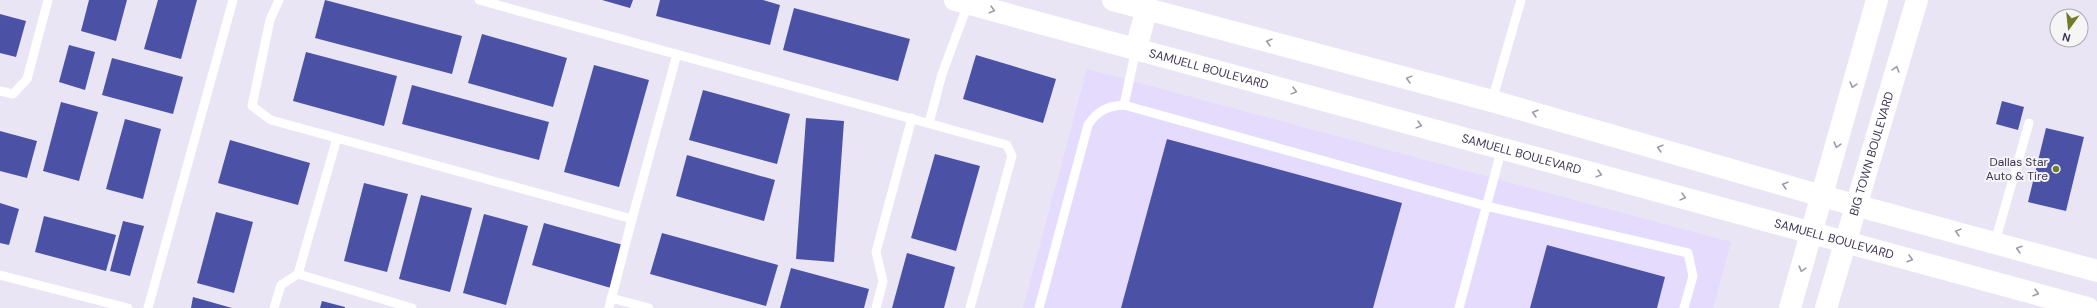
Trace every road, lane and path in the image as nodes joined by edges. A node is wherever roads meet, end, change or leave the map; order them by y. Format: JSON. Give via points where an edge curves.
{"nodes":[{"id":1,"x":48,"y":0,"type":"edge"},
{"id":2,"x":233,"y":0,"type":"edge"},
{"id":3,"x":279,"y":0,"type":"edge"},
{"id":4,"x":479,"y":0,"type":"edge"},
{"id":5,"x":1113,"y":0,"type":"edge"},
{"id":6,"x":1521,"y":0,"type":"edge"},
{"id":7,"x":1877,"y":0,"type":"edge"},
{"id":8,"x":1917,"y":0,"type":"edge"},
{"id":9,"x":964,"y":1,"type":"edge"},
{"id":10,"x":1147,"y":9,"type":"junction"},
{"id":11,"x":1136,"y":48,"type":"junction"},
{"id":12,"x":677,"y":54,"type":"junction"},
{"id":13,"x":0,"y":91,"type":"edge"},
{"id":14,"x":1492,"y":101,"type":"junction"},
{"id":15,"x":1124,"y":105,"type":"junction"},
{"id":16,"x":912,"y":118,"type":"junction"},
{"id":17,"x":929,"y":123,"type":"junction"},
{"id":18,"x":2029,"y":123,"type":"dead end"},
{"id":19,"x":337,"y":138,"type":"junction"},
{"id":20,"x":1502,"y":148,"type":"junction"},
{"id":21,"x":1822,"y":196,"type":"junction"},
{"id":22,"x":1856,"y":205,"type":"junction"},
{"id":23,"x":1486,"y":206,"type":"junction"},
{"id":24,"x":632,"y":219,"type":"junction"},
{"id":25,"x":1812,"y":232,"type":"junction"},
{"id":26,"x":1846,"y":241,"type":"junction"},
{"id":27,"x":1995,"y":242,"type":"junction"},
{"id":28,"x":2097,"y":271,"type":"edge"},
{"id":29,"x":298,"y":274,"type":"junction"},
{"id":30,"x":0,"y":275,"type":"edge"},
{"id":31,"x":611,"y":298,"type":"junction"},
{"id":32,"x":128,"y":308,"type":"edge"},
{"id":33,"x":148,"y":308,"type":"edge"},
{"id":34,"x":274,"y":308,"type":"edge"},
{"id":35,"x":412,"y":308,"type":"edge"},
{"id":36,"x":608,"y":308,"type":"edge"},
{"id":37,"x":649,"y":308,"type":"edge"},
{"id":38,"x":876,"y":308,"type":"edge"},
{"id":39,"x":970,"y":308,"type":"edge"},
{"id":40,"x":1039,"y":308,"type":"edge"},
{"id":41,"x":1459,"y":308,"type":"edge"},
{"id":42,"x":1684,"y":308,"type":"edge"},
{"id":43,"x":1790,"y":308,"type":"edge"},
{"id":44,"x":1826,"y":308,"type":"edge"},
{"id":45,"x":2088,"y":308,"type":"edge"}],
"edges":[{"from":1,"to":13,"type":"lane","via":[[27,79],[13,94]]},
{"from":2,"to":33,"type":"lane"},
{"from":3,"to":19,"type":"lane","via":[[270,20],[252,106],[271,120]]},
{"from":4,"to":12,"type":"lane"},
{"from":5,"to":10,"type":"main road"},
{"from":6,"to":14,"type":"lane"},
{"from":7,"to":21,"type":"main road","one_way":true},
{"from":22,"to":8,"type":"main road","name":"BIG TOWN BOULEVARD","one_way":true},
{"from":9,"to":11,"type":"main road","name":"SAMUELL BOULEVARD","one_way":true},
{"from":9,"to":17,"type":"lane"},
{"from":10,"to":11,"type":"main road"},
{"from":14,"to":10,"type":"main road","one_way":true},
{"from":11,"to":15,"type":"lane"},
{"from":11,"to":20,"type":"main road","name":"SAMUELL BOULEVARD","one_way":true},
{"from":12,"to":16,"type":"lane"},
{"from":12,"to":24,"type":"lane"},
{"from":21,"to":14,"type":"main road","one_way":true},
{"from":15,"to":23,"type":"lane"},
{"from":15,"to":40,"type":"lane","via":[[1113,105],[1103,109],[1088,125]]},
{"from":16,"to":17,"type":"lane"},
{"from":16,"to":38,"type":"lane","via":[[876,252],[883,281]]},
{"from":17,"to":39,"type":"lane","via":[[1007,145],[1012,156]]},
{"from":18,"to":27,"type":"lane"},
{"from":19,"to":24,"type":"lane"},
{"from":19,"to":29,"type":"lane"},
{"from":20,"to":23,"type":"lane"},
{"from":20,"to":25,"type":"main road","name":"SAMUELL BOULEVARD","one_way":true},
{"from":21,"to":22,"type":"main road"},
{"from":21,"to":25,"type":"main road"},
{"from":22,"to":26,"type":"main road","name":"BIG TOWN BOULEVARD"},
{"from":27,"to":22,"type":"main road","one_way":true},
{"from":23,"to":41,"type":"lane"},
{"from":23,"to":42,"type":"lane","via":[[1688,253],[1693,276]]},
{"from":24,"to":31,"type":"lane"},
{"from":25,"to":26,"type":"main road","name":"SAMUELL BOULEVARD"},
{"from":25,"to":43,"type":"main road","one_way":true},
{"from":26,"to":44,"type":"main road","name":"BIG TOWN BOULEVARD"},
{"from":26,"to":45,"type":"main road","name":"SAMUELL BOULEVARD","one_way":true},
{"from":28,"to":27,"type":"main road","one_way":true},
{"from":29,"to":34,"type":"lane","via":[[281,284]]},
{"from":29,"to":35,"type":"lane"},
{"from":30,"to":32,"type":"lane"},
{"from":31,"to":36,"type":"lane"},
{"from":31,"to":37,"type":"lane"}]}
